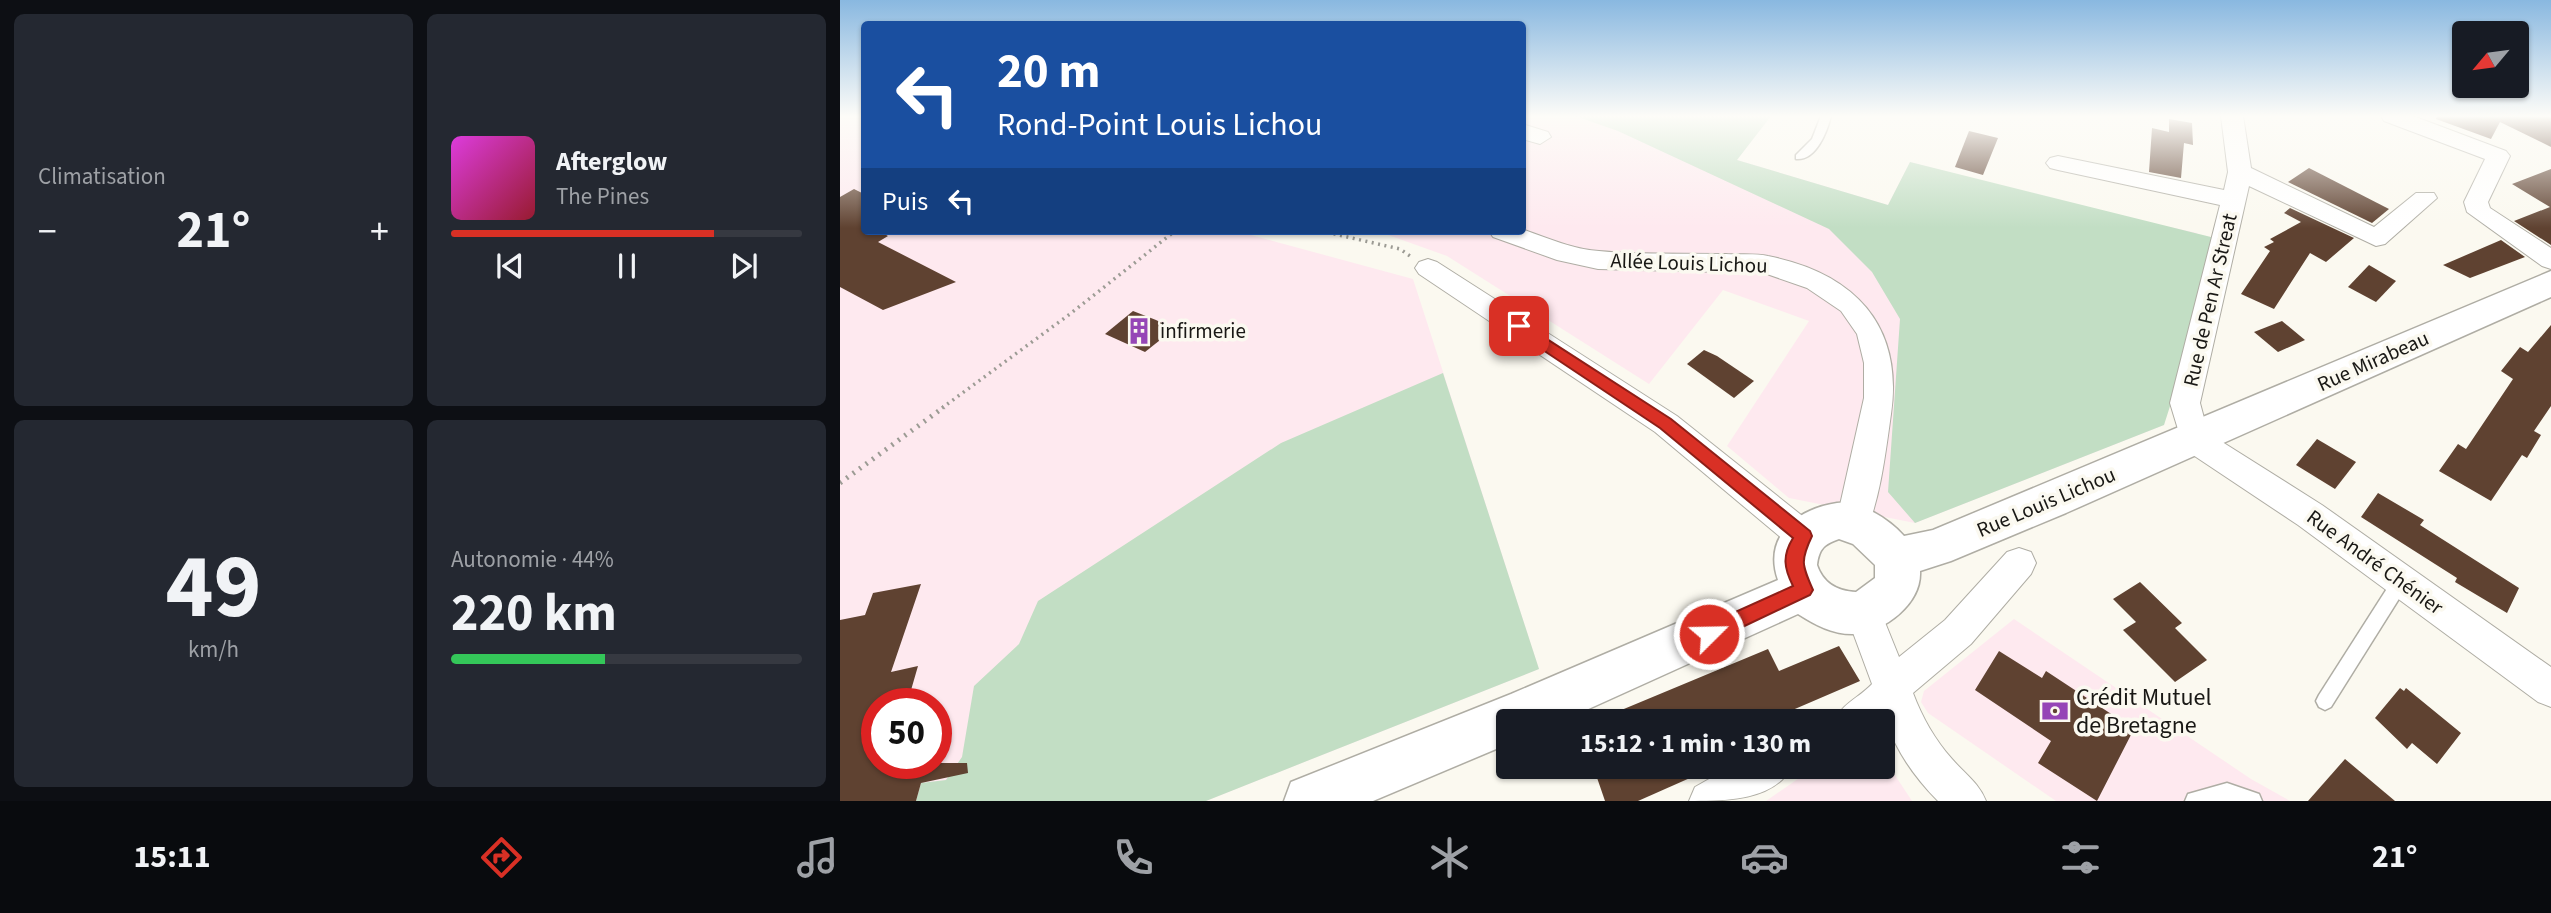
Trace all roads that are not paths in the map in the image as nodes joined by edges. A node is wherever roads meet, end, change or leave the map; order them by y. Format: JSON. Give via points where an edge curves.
{"nodes":[{"id":1,"x":1807,"y":153,"type":"edge"},
{"id":2,"x":2237,"y":153,"type":"edge"},
{"id":3,"x":2507,"y":153,"type":"edge"},
{"id":4,"x":1800,"y":157,"type":"dead end"},
{"id":5,"x":2058,"y":163,"type":"dead end"},
{"id":6,"x":2240,"y":172,"type":"junction"},
{"id":7,"x":2425,"y":198,"type":"dead end"},
{"id":8,"x":2233,"y":200,"type":"junction"},
{"id":9,"x":1513,"y":235,"type":"edge"},
{"id":10,"x":2551,"y":260,"type":"edge"},
{"id":11,"x":1428,"y":268,"type":"road end"},
{"id":12,"x":2551,"y":283,"type":"edge"},
{"id":13,"x":2196,"y":440,"type":"junction"},
{"id":14,"x":1853,"y":523,"type":"junction"},
{"id":15,"x":1803,"y":536,"type":"junction"},
{"id":16,"x":1895,"y":557,"type":"junction"},
{"id":17,"x":2019,"y":563,"type":"dead end"},
{"id":18,"x":2401,"y":581,"type":"junction"},
{"id":19,"x":1804,"y":590,"type":"junction"},
{"id":20,"x":1863,"y":611,"type":"junction"},
{"id":21,"x":2551,"y":689,"type":"edge"},
{"id":22,"x":1893,"y":690,"type":"junction"},
{"id":23,"x":2325,"y":701,"type":"dead end"},
{"id":24,"x":1875,"y":709,"type":"edge"},
{"id":25,"x":1749,"y":779,"type":"edge"},
{"id":26,"x":1310,"y":801,"type":"edge"},
{"id":27,"x":1709,"y":801,"type":"edge"},
{"id":28,"x":1966,"y":801,"type":"edge"},
{"id":29,"x":2195,"y":801,"type":"edge"},
{"id":30,"x":2252,"y":801,"type":"edge"}],
"edges":[{"from":1,"to":4,"type":"lane"},
{"from":2,"to":6,"type":"street","name":"Rue de Pen Ar Streat"},
{"from":3,"to":10,"type":"street","via":[[2476,202],[2479,212]]},
{"from":5,"to":8,"type":"street","name":"Rue de Pen Ar Streat"},
{"from":6,"to":7,"type":"street","via":[[2376,238]]},
{"from":6,"to":8,"type":"street","name":"Rue de Pen Ar Streat"},
{"from":8,"to":13,"type":"street","name":"Rue de Pen Ar Streat","via":[[2185,403]]},
{"from":9,"to":14,"type":"street","name":"Allée Louis Lichou","via":[[1598,260],[1766,264],[1792,270],[1834,290],[1876,339],[1881,360],[1881,386]]},
{"from":11,"to":15,"type":"street","via":[[1665,424]]},
{"from":12,"to":13,"type":"main road","name":"Rue Mirabeau"},
{"from":13,"to":16,"type":"main road","name":"Rue Louis Lichou","via":[[1936,548]]},
{"from":13,"to":18,"type":"street","name":"Rue André Chénier"},
{"from":14,"to":15,"type":"main road","via":[[1825,523]]},
{"from":14,"to":16,"type":"main road","via":[[1878,536]]},
{"from":15,"to":19,"type":"main road","via":[[1793,568]]},
{"from":16,"to":20,"type":"main road","via":[[1898,571],[1889,596]]},
{"from":17,"to":22,"type":"street","via":[[1958,632]]},
{"from":18,"to":21,"type":"street","name":"Rue André Chénier"},
{"from":18,"to":23,"type":"lane"},
{"from":19,"to":20,"type":"main road","via":[[1820,605],[1834,610]]},
{"from":19,"to":26,"type":"main road","via":[[1513,719]]},
{"from":20,"to":22,"type":"street"},
{"from":22,"to":24,"type":"street"},
{"from":22,"to":28,"type":"street","via":[[1908,729],[1937,772]]},
{"from":25,"to":27,"type":"street"},
{"from":29,"to":30,"type":"lane","via":[[2227,792]]}]}
